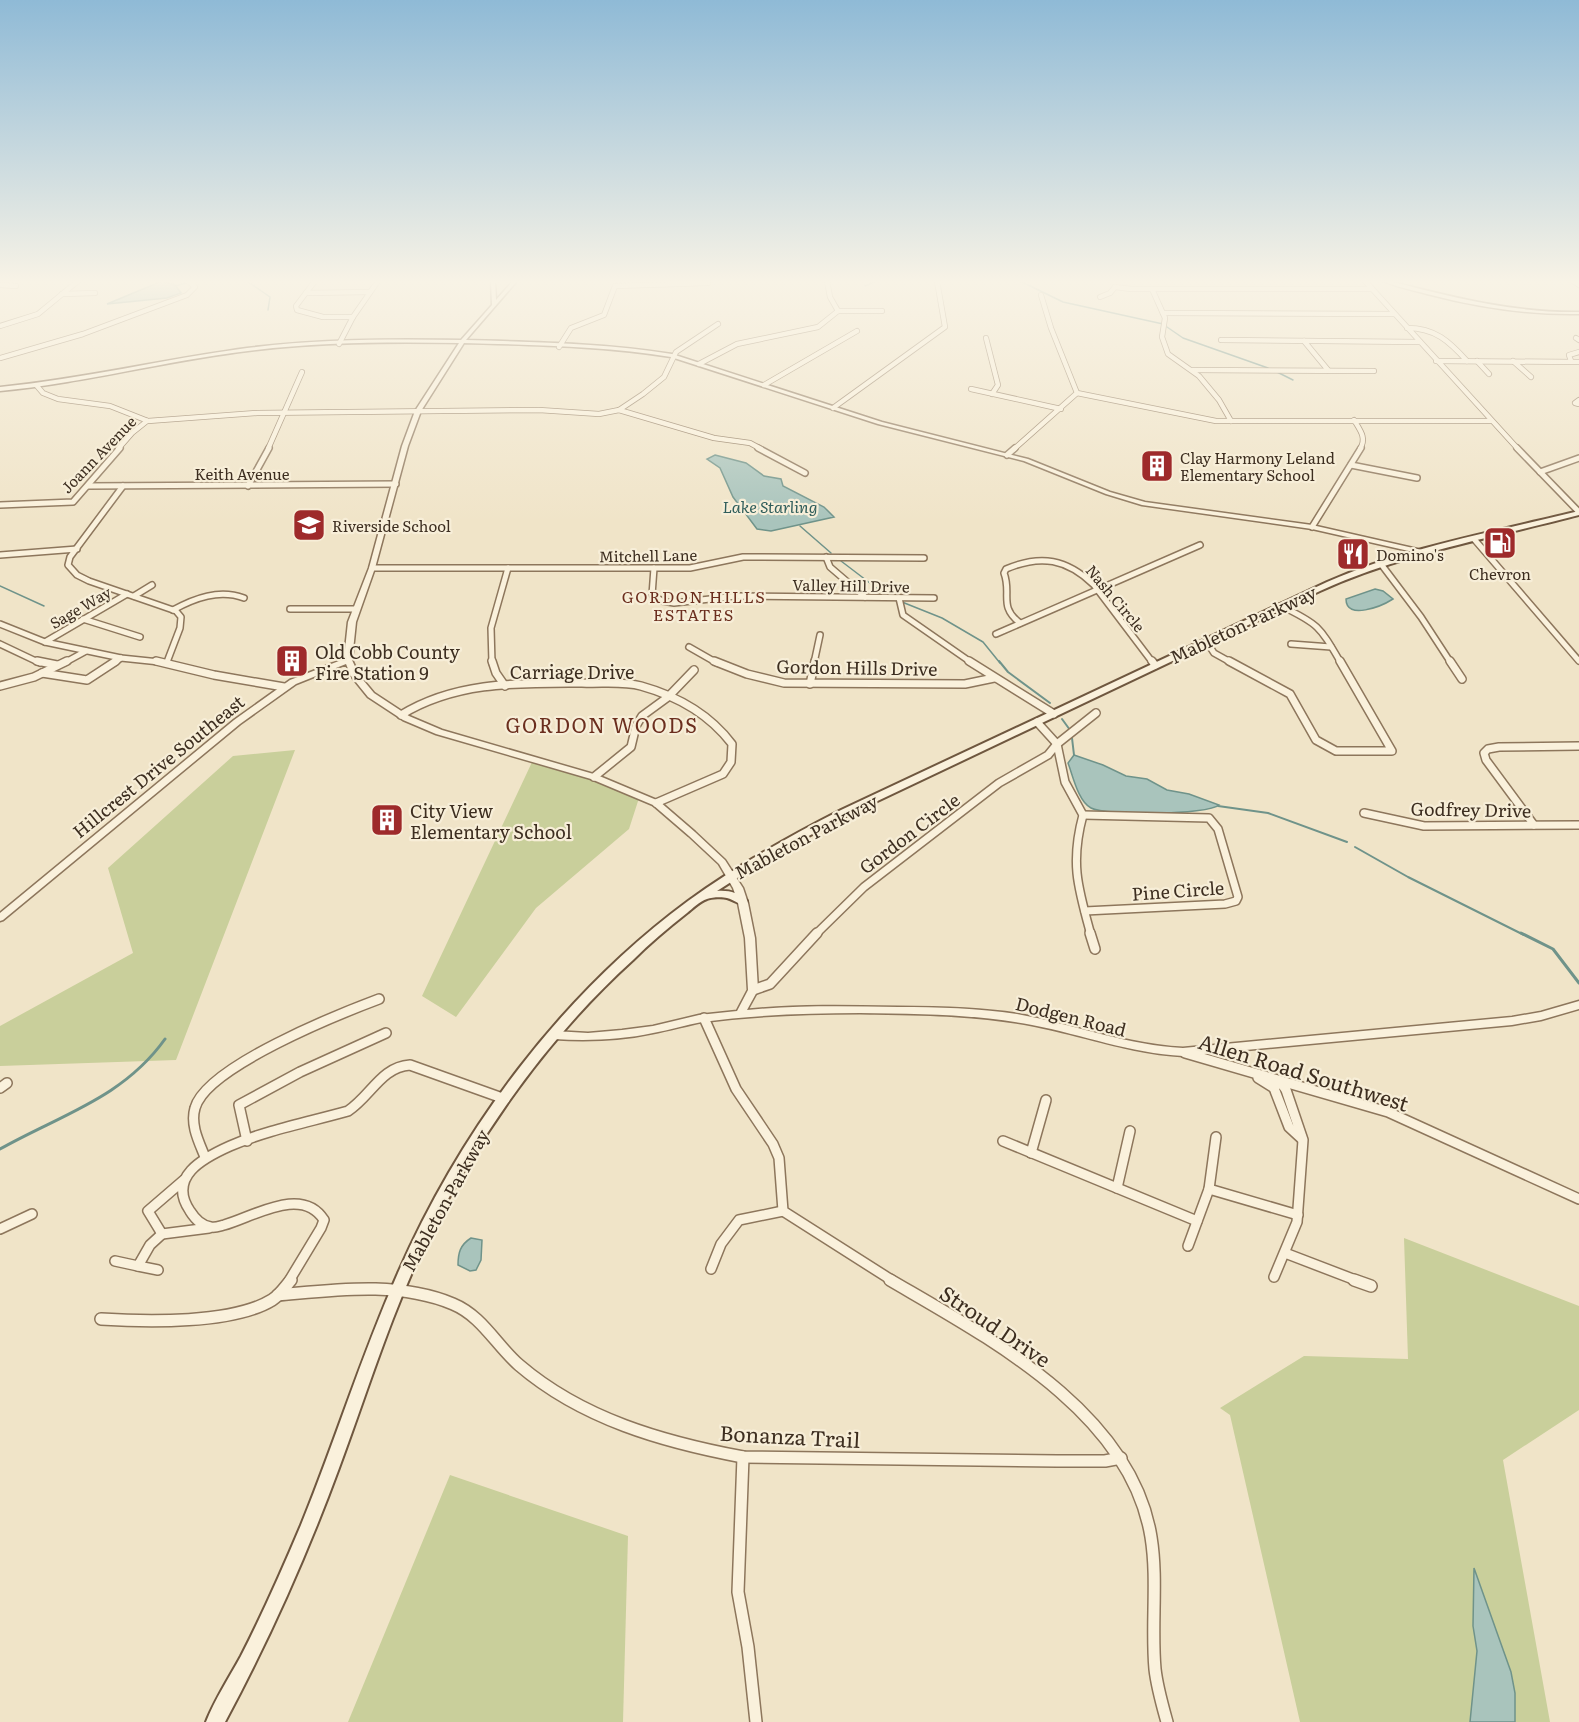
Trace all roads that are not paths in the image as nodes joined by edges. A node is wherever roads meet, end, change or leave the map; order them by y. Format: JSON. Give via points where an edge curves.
{"nodes":[{"id":1,"x":177,"y":361,"type":"edge"},
{"id":2,"x":450,"y":361,"type":"edge"},
{"id":3,"x":670,"y":361,"type":"edge"},
{"id":4,"x":690,"y":361,"type":"edge"},
{"id":5,"x":705,"y":361,"type":"edge"},
{"id":6,"x":804,"y":361,"type":"edge"},
{"id":7,"x":897,"y":361,"type":"edge"},
{"id":8,"x":992,"y":361,"type":"edge"},
{"id":9,"x":1064,"y":361,"type":"edge"},
{"id":10,"x":1178,"y":361,"type":"edge"},
{"id":11,"x":1321,"y":361,"type":"edge"},
{"id":12,"x":1436,"y":361,"type":"edge"},
{"id":13,"x":1477,"y":361,"type":"edge"},
{"id":14,"x":1513,"y":361,"type":"edge"},
{"id":15,"x":699,"y":364,"type":"junction"},
{"id":16,"x":1192,"y":370,"type":"junction"},
{"id":17,"x":1328,"y":370,"type":"junction"},
{"id":18,"x":1374,"y":371,"type":"dead end"},
{"id":19,"x":302,"y":372,"type":"dead end"},
{"id":20,"x":1488,"y":374,"type":"dead end"},
{"id":21,"x":1531,"y":377,"type":"dead end"},
{"id":22,"x":764,"y":385,"type":"junction"},
{"id":23,"x":37,"y":386,"type":"junction"},
{"id":24,"x":0,"y":389,"type":"edge"},
{"id":25,"x":971,"y":389,"type":"dead end"},
{"id":26,"x":1077,"y":393,"type":"junction"},
{"id":27,"x":992,"y":394,"type":"junction"},
{"id":28,"x":833,"y":408,"type":"junction"},
{"id":29,"x":1061,"y":409,"type":"junction"},
{"id":30,"x":619,"y":410,"type":"junction"},
{"id":31,"x":418,"y":411,"type":"junction"},
{"id":32,"x":284,"y":413,"type":"junction"},
{"id":33,"x":1354,"y":420,"type":"junction"},
{"id":34,"x":147,"y":421,"type":"junction"},
{"id":35,"x":1232,"y":421,"type":"junction"},
{"id":36,"x":1491,"y":421,"type":"junction"},
{"id":37,"x":1006,"y":455,"type":"junction"},
{"id":38,"x":1579,"y":458,"type":"edge"},
{"id":39,"x":1350,"y":465,"type":"junction"},
{"id":40,"x":1540,"y":472,"type":"junction"},
{"id":41,"x":805,"y":473,"type":"dead end"},
{"id":42,"x":1417,"y":478,"type":"dead end"},
{"id":43,"x":396,"y":484,"type":"junction"},
{"id":44,"x":88,"y":486,"type":"junction"},
{"id":45,"x":123,"y":486,"type":"junction"},
{"id":46,"x":248,"y":486,"type":"junction"},
{"id":47,"x":0,"y":505,"type":"edge"},
{"id":48,"x":1579,"y":513,"type":"edge"},
{"id":49,"x":1312,"y":527,"type":"junction"},
{"id":50,"x":1474,"y":539,"type":"junction"},
{"id":51,"x":1200,"y":545,"type":"dead end"},
{"id":52,"x":77,"y":549,"type":"junction"},
{"id":53,"x":1422,"y":552,"type":"junction"},
{"id":54,"x":0,"y":555,"type":"edge"},
{"id":55,"x":826,"y":557,"type":"junction"},
{"id":56,"x":924,"y":558,"type":"dead end"},
{"id":57,"x":1381,"y":564,"type":"junction"},
{"id":58,"x":372,"y":568,"type":"junction"},
{"id":59,"x":508,"y":568,"type":"junction"},
{"id":60,"x":654,"y":568,"type":"junction"},
{"id":61,"x":152,"y":585,"type":"dead end"},
{"id":62,"x":1096,"y":589,"type":"junction"},
{"id":63,"x":130,"y":595,"type":"junction"},
{"id":64,"x":865,"y":597,"type":"junction"},
{"id":65,"x":244,"y":598,"type":"dead end"},
{"id":66,"x":899,"y":598,"type":"junction"},
{"id":67,"x":934,"y":598,"type":"dead end"},
{"id":68,"x":1281,"y":606,"type":"junction"},
{"id":69,"x":290,"y":609,"type":"dead end"},
{"id":70,"x":357,"y":609,"type":"junction"},
{"id":71,"x":173,"y":610,"type":"junction"},
{"id":72,"x":83,"y":619,"type":"junction"},
{"id":73,"x":1020,"y":623,"type":"junction"},
{"id":74,"x":0,"y":624,"type":"edge"},
{"id":75,"x":996,"y":634,"type":"dead end"},
{"id":76,"x":820,"y":635,"type":"dead end"},
{"id":77,"x":140,"y":637,"type":"dead end"},
{"id":78,"x":1206,"y":641,"type":"junction"},
{"id":79,"x":45,"y":642,"type":"junction"},
{"id":80,"x":0,"y":644,"type":"edge"},
{"id":81,"x":1291,"y":644,"type":"dead end"},
{"id":82,"x":689,"y":647,"type":"dead end"},
{"id":83,"x":1331,"y":647,"type":"junction"},
{"id":84,"x":87,"y":651,"type":"junction"},
{"id":85,"x":121,"y":658,"type":"junction"},
{"id":86,"x":348,"y":660,"type":"junction"},
{"id":87,"x":1579,"y":661,"type":"edge"},
{"id":88,"x":167,"y":662,"type":"junction"},
{"id":89,"x":59,"y":665,"type":"junction"},
{"id":90,"x":1155,"y":665,"type":"junction"},
{"id":91,"x":694,"y":670,"type":"dead end"},
{"id":92,"x":41,"y":673,"type":"junction"},
{"id":93,"x":994,"y":678,"type":"junction"},
{"id":94,"x":1462,"y":679,"type":"dead end"},
{"id":95,"x":810,"y":684,"type":"junction"},
{"id":96,"x":0,"y":686,"type":"edge"},
{"id":97,"x":505,"y":686,"type":"junction"},
{"id":98,"x":284,"y":687,"type":"junction"},
{"id":99,"x":668,"y":697,"type":"junction"},
{"id":100,"x":1096,"y":713,"type":"dead end"},
{"id":101,"x":1054,"y":714,"type":"junction"},
{"id":102,"x":401,"y":715,"type":"junction"},
{"id":103,"x":1037,"y":722,"type":"junction"},
{"id":104,"x":1057,"y":744,"type":"junction"},
{"id":105,"x":1579,"y":746,"type":"edge"},
{"id":106,"x":594,"y":777,"type":"junction"},
{"id":107,"x":656,"y":803,"type":"junction"},
{"id":108,"x":1364,"y":813,"type":"dead end"},
{"id":109,"x":1083,"y":815,"type":"junction"},
{"id":110,"x":1534,"y":825,"type":"junction"},
{"id":111,"x":1579,"y":825,"type":"edge"},
{"id":112,"x":731,"y":877,"type":"junction"},
{"id":113,"x":707,"y":895,"type":"junction"},
{"id":114,"x":742,"y":901,"type":"junction"},
{"id":115,"x":1085,"y":911,"type":"junction"},
{"id":116,"x":0,"y":918,"type":"edge"},
{"id":117,"x":1095,"y":949,"type":"dead end"},
{"id":118,"x":753,"y":990,"type":"junction"},
{"id":119,"x":379,"y":999,"type":"dead end"},
{"id":120,"x":1579,"y":1005,"type":"edge"},
{"id":121,"x":740,"y":1014,"type":"junction"},
{"id":122,"x":704,"y":1018,"type":"junction"},
{"id":123,"x":386,"y":1033,"type":"dead end"},
{"id":124,"x":554,"y":1035,"type":"junction"},
{"id":125,"x":1183,"y":1052,"type":"junction"},
{"id":126,"x":1277,"y":1085,"type":"junction"},
{"id":127,"x":505,"y":1098,"type":"junction"},
{"id":128,"x":1046,"y":1100,"type":"dead end"},
{"id":129,"x":1283,"y":1111,"type":"junction"},
{"id":130,"x":1294,"y":1112,"type":"junction"},
{"id":131,"x":1130,"y":1131,"type":"dead end"},
{"id":132,"x":1216,"y":1137,"type":"dead end"},
{"id":133,"x":1303,"y":1140,"type":"junction"},
{"id":134,"x":248,"y":1141,"type":"junction"},
{"id":135,"x":1004,"y":1141,"type":"dead end"},
{"id":136,"x":1031,"y":1153,"type":"junction"},
{"id":137,"x":205,"y":1157,"type":"junction"},
{"id":138,"x":184,"y":1180,"type":"junction"},
{"id":139,"x":1118,"y":1188,"type":"junction"},
{"id":140,"x":1209,"y":1189,"type":"junction"},
{"id":141,"x":1579,"y":1199,"type":"edge"},
{"id":142,"x":783,"y":1211,"type":"junction"},
{"id":143,"x":32,"y":1215,"type":"dead end"},
{"id":144,"x":1298,"y":1215,"type":"junction"},
{"id":145,"x":1197,"y":1221,"type":"junction"},
{"id":146,"x":212,"y":1228,"type":"junction"},
{"id":147,"x":0,"y":1229,"type":"edge"},
{"id":148,"x":162,"y":1234,"type":"junction"},
{"id":149,"x":1188,"y":1246,"type":"dead end"},
{"id":150,"x":1285,"y":1252,"type":"junction"},
{"id":151,"x":115,"y":1261,"type":"dead end"},
{"id":152,"x":138,"y":1266,"type":"junction"},
{"id":153,"x":711,"y":1269,"type":"dead end"},
{"id":154,"x":158,"y":1270,"type":"dead end"},
{"id":155,"x":1274,"y":1277,"type":"dead end"},
{"id":156,"x":1371,"y":1287,"type":"dead end"},
{"id":157,"x":397,"y":1289,"type":"junction"},
{"id":158,"x":278,"y":1295,"type":"junction"},
{"id":159,"x":101,"y":1318,"type":"dead end"},
{"id":160,"x":743,"y":1457,"type":"junction"},
{"id":161,"x":1121,"y":1458,"type":"junction"},
{"id":162,"x":215,"y":1722,"type":"edge"},
{"id":163,"x":756,"y":1722,"type":"edge"},
{"id":164,"x":1167,"y":1722,"type":"edge"}],
"edges":[{"from":1,"to":23,"type":"street"},
{"from":2,"to":31,"type":"street"},
{"from":3,"to":30,"type":"street","via":[[664,377]]},
{"from":4,"to":15,"type":"street"},
{"from":5,"to":15,"type":"street"},
{"from":6,"to":22,"type":"street"},
{"from":7,"to":28,"type":"street"},
{"from":8,"to":27,"type":"street","via":[[998,385]]},
{"from":9,"to":26,"type":"street"},
{"from":10,"to":16,"type":"street"},
{"from":11,"to":17,"type":"street"},
{"from":12,"to":36,"type":"street"},
{"from":13,"to":20,"type":"street"},
{"from":14,"to":21,"type":"street"},
{"from":15,"to":22,"type":"street"},
{"from":16,"to":17,"type":"street"},
{"from":16,"to":35,"type":"street"},
{"from":17,"to":18,"type":"street"},
{"from":19,"to":32,"type":"street"},
{"from":22,"to":28,"type":"street"},
{"from":23,"to":24,"type":"street"},
{"from":23,"to":34,"type":"street","via":[[58,399],[110,406]]},
{"from":25,"to":27,"type":"street"},
{"from":26,"to":29,"type":"street"},
{"from":26,"to":35,"type":"street"},
{"from":27,"to":29,"type":"street"},
{"from":28,"to":37,"type":"street"},
{"from":29,"to":37,"type":"street"},
{"from":30,"to":31,"type":"street","via":[[593,414],[539,410]]},
{"from":30,"to":41,"type":"street","via":[[714,438],[750,443]]},
{"from":31,"to":32,"type":"street"},
{"from":31,"to":43,"type":"street"},
{"from":32,"to":34,"type":"street"},
{"from":32,"to":46,"type":"street"},
{"from":33,"to":35,"type":"street"},
{"from":33,"to":36,"type":"street"},
{"from":33,"to":39,"type":"street","via":[[1365,439]]},
{"from":34,"to":44,"type":"street","name":"Joann Avenue"},
{"from":36,"to":40,"type":"street"},
{"from":37,"to":49,"type":"street","via":[[1144,504]]},
{"from":38,"to":40,"type":"street"},
{"from":39,"to":42,"type":"street"},
{"from":39,"to":49,"type":"street"},
{"from":40,"to":48,"type":"street"},
{"from":43,"to":46,"type":"street","name":"Keith Avenue"},
{"from":43,"to":58,"type":"street"},
{"from":44,"to":45,"type":"street","name":"Keith Avenue"},
{"from":44,"to":47,"type":"street","name":"Joann Avenue","via":[[67,504]]},
{"from":45,"to":46,"type":"street","name":"Keith Avenue"},
{"from":45,"to":52,"type":"street"},
{"from":48,"to":50,"type":"main road","name":"Mableton Parkway"},
{"from":49,"to":53,"type":"street"},
{"from":50,"to":53,"type":"main road","name":"Mableton Parkway"},
{"from":50,"to":87,"type":"street"},
{"from":51,"to":62,"type":"street"},
{"from":52,"to":54,"type":"street"},
{"from":52,"to":63,"type":"street","via":[[70,557],[71,570],[89,582]]},
{"from":53,"to":57,"type":"main road","name":"Mableton Parkway"},
{"from":55,"to":56,"type":"street","name":"Mitchell Lane"},
{"from":55,"to":60,"type":"street","name":"Mitchell Lane","via":[[742,557],[690,568]]},
{"from":55,"to":64,"type":"street","via":[[830,567]]},
{"from":57,"to":68,"type":"main road","name":"Mableton Parkway"},
{"from":57,"to":94,"type":"street"},
{"from":58,"to":59,"type":"street","name":"Mitchell Lane"},
{"from":58,"to":70,"type":"street"},
{"from":59,"to":60,"type":"street","name":"Mitchell Lane"},
{"from":59,"to":97,"type":"street","via":[[488,644]]},
{"from":60,"to":64,"type":"street","name":"Valley Hill Drive","via":[[652,595],[668,603],[737,596]]},
{"from":61,"to":63,"type":"street","name":"Sage Way"},
{"from":62,"to":73,"type":"street"},
{"from":62,"to":73,"type":"street","name":"Nash Circle","via":[[1076,568],[1066,564],[1037,562],[1010,567],[1004,573],[1008,584],[1005,604],[1009,615]]},
{"from":62,"to":90,"type":"street","name":"Nash Circle"},
{"from":63,"to":71,"type":"street"},
{"from":63,"to":72,"type":"street","name":"Sage Way"},
{"from":64,"to":66,"type":"street","name":"Valley Hill Drive"},
{"from":65,"to":71,"type":"street","via":[[227,594],[203,598]]},
{"from":66,"to":67,"type":"street","name":"Valley Hill Drive"},
{"from":66,"to":93,"type":"street","via":[[903,615]]},
{"from":68,"to":78,"type":"main road","name":"Mableton Parkway"},
{"from":68,"to":83,"type":"street","via":[[1318,626]]},
{"from":69,"to":70,"type":"street"},
{"from":70,"to":86,"type":"street","via":[[349,632]]},
{"from":71,"to":88,"type":"street","via":[[181,617],[180,628]]},
{"from":72,"to":77,"type":"street"},
{"from":72,"to":79,"type":"street","name":"Sage Way"},
{"from":73,"to":75,"type":"street"},
{"from":74,"to":79,"type":"street"},
{"from":76,"to":95,"type":"street"},
{"from":78,"to":83,"type":"street","via":[[1219,656],[1290,694],[1316,740],[1344,752],[1392,751]]},
{"from":78,"to":90,"type":"main road","name":"Mableton Parkway"},
{"from":79,"to":84,"type":"street"},
{"from":80,"to":89,"type":"street","via":[[41,663]]},
{"from":81,"to":83,"type":"street"},
{"from":82,"to":95,"type":"street","name":"Gordon Hills Drive","via":[[726,667],[758,678]]},
{"from":84,"to":85,"type":"street"},
{"from":84,"to":89,"type":"street"},
{"from":85,"to":88,"type":"street"},
{"from":85,"to":92,"type":"street","via":[[87,680]]},
{"from":86,"to":98,"type":"street","name":"Hillcrest Drive Southeast"},
{"from":86,"to":102,"type":"street","via":[[371,695]]},
{"from":88,"to":98,"type":"street"},
{"from":89,"to":92,"type":"street"},
{"from":90,"to":101,"type":"main road","name":"Mableton Parkway"},
{"from":91,"to":99,"type":"street"},
{"from":92,"to":96,"type":"street"},
{"from":93,"to":95,"type":"street","name":"Gordon Hills Drive","via":[[965,684]]},
{"from":93,"to":101,"type":"street"},
{"from":97,"to":99,"type":"street","name":"Carriage Drive","via":[[626,683]]},
{"from":97,"to":102,"type":"street","name":"Carriage Drive","via":[[429,698]]},
{"from":98,"to":116,"type":"street","name":"Hillcrest Drive Southeast"},
{"from":99,"to":106,"type":"street","via":[[639,720],[631,747]]},
{"from":99,"to":107,"type":"street","name":"Carriage Drive","via":[[710,717],[732,744],[733,754],[723,774]]},
{"from":100,"to":104,"type":"street","name":"Gordon Circle"},
{"from":101,"to":103,"type":"main road","name":"Mableton Parkway"},
{"from":102,"to":106,"type":"street","via":[[439,732]]},
{"from":103,"to":104,"type":"street"},
{"from":103,"to":112,"type":"main road","name":"Mableton Parkway","via":[[820,826]]},
{"from":104,"to":109,"type":"street","via":[[1065,782]]},
{"from":104,"to":118,"type":"street","name":"Gordon Circle","via":[[864,886],[770,984]]},
{"from":105,"to":110,"type":"street","via":[[1499,747],[1484,753]]},
{"from":106,"to":107,"type":"street"},
{"from":107,"to":112,"type":"street","via":[[722,862]]},
{"from":108,"to":110,"type":"street","name":"Godfrey Drive","via":[[1424,826]]},
{"from":109,"to":115,"type":"street","via":[[1076,841],[1076,882]]},
{"from":109,"to":115,"type":"street","name":"Pine Circle","via":[[1209,818],[1218,829],[1238,897],[1236,901],[1219,904]]},
{"from":110,"to":111,"type":"street","name":"Godfrey Drive"},
{"from":112,"to":113,"type":"main road","name":"Mableton Parkway"},
{"from":112,"to":114,"type":"street"},
{"from":113,"to":114,"type":"main road","via":[[728,894]]},
{"from":113,"to":124,"type":"main road","name":"Mableton Parkway","via":[[622,964]]},
{"from":114,"to":118,"type":"street","via":[[750,938]]},
{"from":115,"to":117,"type":"street"},
{"from":118,"to":121,"type":"street"},
{"from":119,"to":137,"type":"street","via":[[338,1014],[271,1048],[206,1088],[192,1115]]},
{"from":120,"to":125,"type":"street","name":"Dodgen Road","via":[[1512,1021]]},
{"from":121,"to":122,"type":"street","name":"Dodgen Road"},
{"from":121,"to":125,"type":"street","name":"Dodgen Road","via":[[860,1010],[966,1013],[1035,1021],[1143,1050]]},
{"from":122,"to":124,"type":"street","name":"Dodgen Road","via":[[644,1031],[577,1037]]},
{"from":122,"to":142,"type":"street","via":[[736,1089],[779,1158]]},
{"from":123,"to":134,"type":"street","via":[[239,1105]]},
{"from":124,"to":127,"type":"main road","name":"Mableton Parkway"},
{"from":125,"to":126,"type":"street","name":"Allen Road Southwest"},
{"from":126,"to":129,"type":"street"},
{"from":126,"to":130,"type":"street","via":[[1286,1090]]},
{"from":126,"to":141,"type":"street","name":"Allen Road Southwest","via":[[1388,1112]]},
{"from":127,"to":134,"type":"street","via":[[410,1065],[397,1066],[348,1111]]},
{"from":127,"to":157,"type":"main road","name":"Mableton Parkway","via":[[460,1165]]},
{"from":128,"to":136,"type":"street"},
{"from":129,"to":130,"type":"street"},
{"from":129,"to":133,"type":"street","via":[[1289,1127]]},
{"from":130,"to":133,"type":"street"},
{"from":131,"to":139,"type":"street"},
{"from":132,"to":140,"type":"street"},
{"from":133,"to":144,"type":"street"},
{"from":134,"to":137,"type":"street"},
{"from":135,"to":136,"type":"street"},
{"from":136,"to":139,"type":"street"},
{"from":137,"to":138,"type":"street"},
{"from":138,"to":146,"type":"street","via":[[183,1202],[196,1221]]},
{"from":138,"to":148,"type":"street","via":[[148,1212]]},
{"from":139,"to":145,"type":"street"},
{"from":140,"to":144,"type":"street"},
{"from":140,"to":145,"type":"street"},
{"from":142,"to":153,"type":"street","via":[[739,1220],[721,1244]]},
{"from":142,"to":161,"type":"street","name":"Stroud Drive","via":[[1000,1347],[1060,1392]]},
{"from":143,"to":147,"type":"street"},
{"from":144,"to":150,"type":"street"},
{"from":145,"to":149,"type":"street"},
{"from":146,"to":148,"type":"street"},
{"from":146,"to":158,"type":"street","via":[[283,1204],[308,1206],[319,1212],[324,1220],[320,1232]]},
{"from":148,"to":152,"type":"street"},
{"from":150,"to":155,"type":"street"},
{"from":150,"to":156,"type":"street"},
{"from":151,"to":152,"type":"street"},
{"from":152,"to":154,"type":"street"},
{"from":157,"to":158,"type":"street","name":"Bonanza Trail"},
{"from":157,"to":160,"type":"street","name":"Bonanza Trail","via":[[466,1310],[519,1365],[587,1410],[669,1442]]},
{"from":157,"to":162,"type":"main road","name":"Mableton Parkway","via":[[289,1572]]},
{"from":158,"to":159,"type":"street","via":[[244,1312],[220,1318]]},
{"from":160,"to":161,"type":"street","name":"Bonanza Trail","via":[[1057,1461]]},
{"from":160,"to":163,"type":"street","via":[[738,1592]]},
{"from":161,"to":164,"type":"street","name":"Stroud Drive","via":[[1139,1491],[1151,1539],[1154,1672]]}]}
